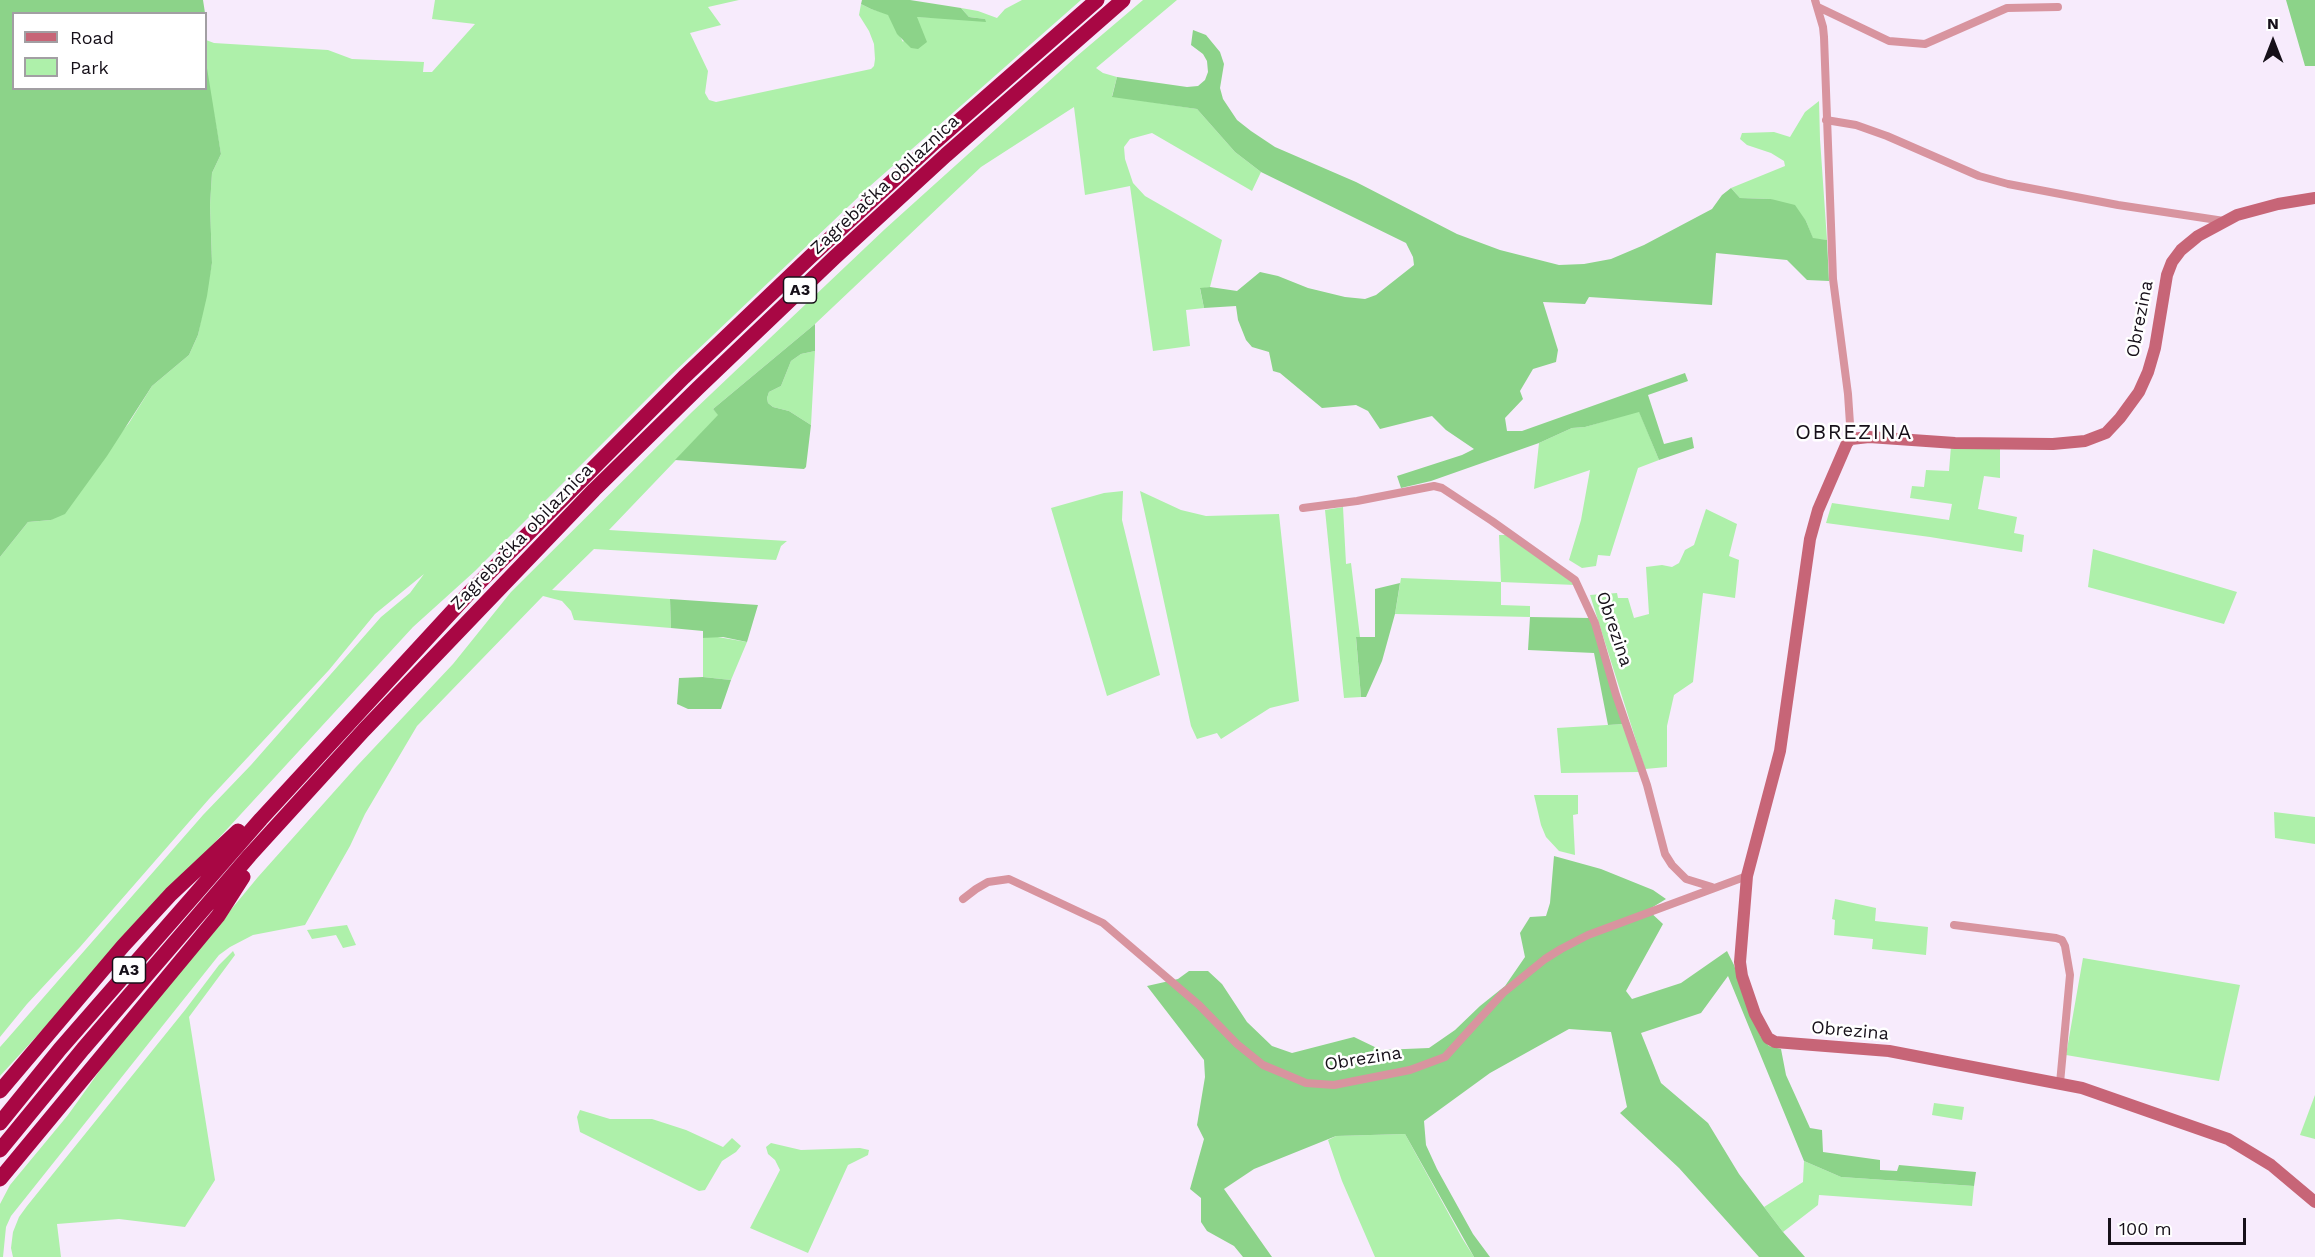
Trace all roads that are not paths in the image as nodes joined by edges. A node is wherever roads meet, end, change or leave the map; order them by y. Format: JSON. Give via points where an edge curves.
{"nodes":[{"id":1,"x":1097,"y":0,"type":"edge"},
{"id":2,"x":1123,"y":0,"type":"edge"},
{"id":3,"x":1816,"y":3,"type":"edge"},
{"id":4,"x":2058,"y":6,"type":"dead end"},
{"id":5,"x":1826,"y":120,"type":"junction"},
{"id":6,"x":2315,"y":198,"type":"edge"},
{"id":7,"x":2224,"y":221,"type":"junction"},
{"id":8,"x":1851,"y":439,"type":"junction"},
{"id":9,"x":1304,"y":508,"type":"dead end"},
{"id":10,"x":261,"y":819,"type":"junction"},
{"id":11,"x":250,"y":855,"type":"junction"},
{"id":12,"x":1747,"y":876,"type":"junction"},
{"id":13,"x":1713,"y":888,"type":"junction"},
{"id":14,"x":963,"y":899,"type":"dead end"},
{"id":15,"x":1954,"y":925,"type":"dead end"},
{"id":16,"x":2060,"y":1083,"type":"junction"},
{"id":17,"x":0,"y":1091,"type":"edge"},
{"id":18,"x":0,"y":1123,"type":"edge"},
{"id":19,"x":0,"y":1150,"type":"edge"},
{"id":20,"x":1,"y":1179,"type":"edge"},
{"id":21,"x":2315,"y":1202,"type":"edge"}],
"edges":[{"from":1,"to":10,"type":"highway","name":"Zagrebačka obilaznica","number":"A3","via":[[935,142],[684,377],[471,591]]},
{"from":2,"to":11,"type":"highway","name":"Zagrebačka obilaznica","number":"A3","via":[[946,155],[698,388],[483,604]]},
{"from":3,"to":4,"type":"street","via":[[1889,40],[1925,44],[2007,8]]},
{"from":3,"to":5,"type":"street","via":[[1824,37]]},
{"from":5,"to":7,"type":"street","name":"Obrezina","via":[[1876,132],[1979,176],[2008,184]]},
{"from":5,"to":8,"type":"street","via":[[1833,279]]},
{"from":6,"to":7,"type":"street","name":"Obrezina","via":[[2254,210]]},
{"from":7,"to":8,"type":"street","name":"Obrezina","via":[[2198,236],[2172,262],[2152,360],[2139,392],[2106,432],[2085,441],[2053,444]]},
{"from":8,"to":12,"type":"street","name":"Obrezina","via":[[1818,510],[1810,539],[1780,751]]},
{"from":9,"to":13,"type":"street","name":"Obrezina","via":[[1434,486],[1442,488],[1575,580],[1595,623],[1644,774],[1665,854],[1686,879]]},
{"from":10,"to":17,"type":"highway","via":[[245,823],[171,894]]},
{"from":10,"to":18,"type":"highway","name":"Zagrebačka obilaznica","number":"A3"},
{"from":11,"to":19,"type":"highway","name":"Zagrebačka obilaznica","number":"A3"},
{"from":11,"to":20,"type":"highway","via":[[249,869],[218,916]]},
{"from":12,"to":13,"type":"street","name":"Obrezina"},
{"from":12,"to":16,"type":"street","name":"Obrezina","via":[[1742,976],[1768,1038],[1782,1044],[1889,1051]]},
{"from":13,"to":14,"type":"street","name":"Obrezina","via":[[1588,935],[1545,959],[1503,993],[1445,1057],[1410,1070],[1334,1085],[1306,1083],[1263,1065],[1103,923],[1009,879],[988,882]]},
{"from":15,"to":16,"type":"street","via":[[2062,940],[2070,975]]},
{"from":16,"to":21,"type":"street","name":"Obrezina","via":[[2210,1132],[2249,1151]]}]}
